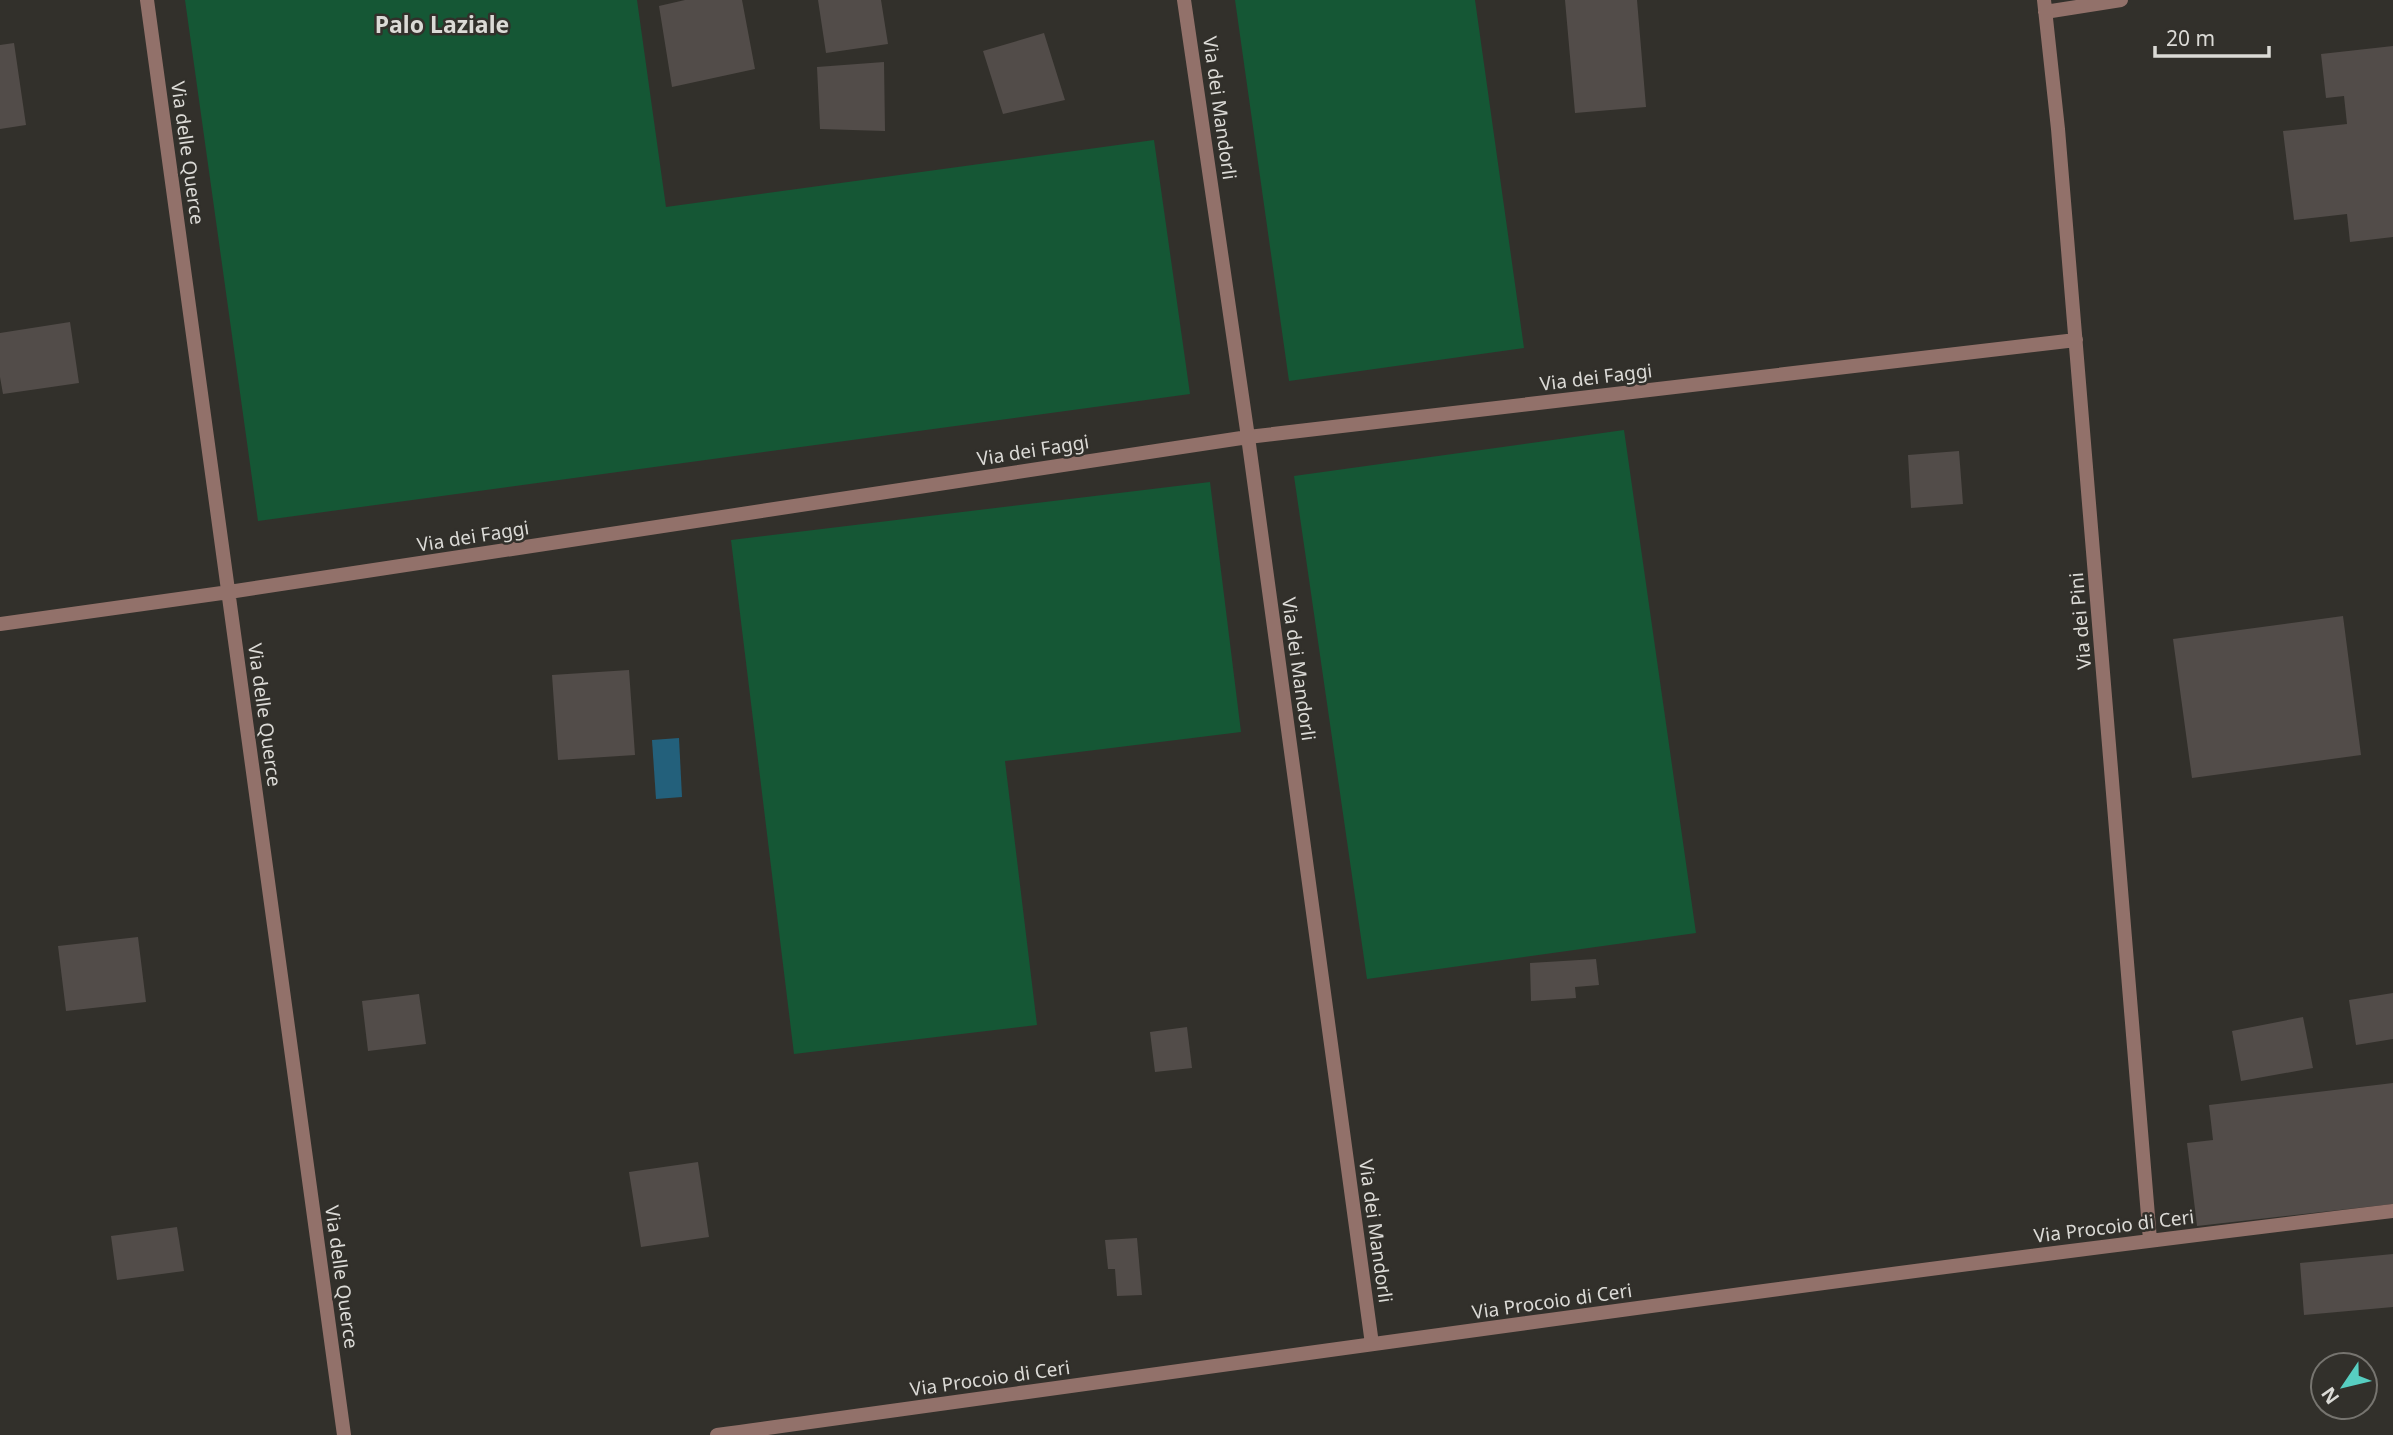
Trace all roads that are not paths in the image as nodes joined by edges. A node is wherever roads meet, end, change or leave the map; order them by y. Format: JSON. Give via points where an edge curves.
{"nodes":[{"id":1,"x":147,"y":0,"type":"edge"},
{"id":2,"x":1184,"y":0,"type":"edge"},
{"id":3,"x":2121,"y":0,"type":"edge"},
{"id":4,"x":2045,"y":6,"type":"edge"},
{"id":5,"x":2076,"y":340,"type":"junction"},
{"id":6,"x":1248,"y":437,"type":"junction"},
{"id":7,"x":229,"y":592,"type":"junction"},
{"id":8,"x":0,"y":624,"type":"edge"},
{"id":9,"x":2393,"y":1211,"type":"edge"},
{"id":10,"x":2150,"y":1240,"type":"junction"},
{"id":11,"x":1372,"y":1344,"type":"junction"},
{"id":12,"x":344,"y":1435,"type":"edge"},
{"id":13,"x":717,"y":1435,"type":"edge"}],
"edges":[{"from":1,"to":7,"type":"street","name":"Via delle Querce"},
{"from":2,"to":6,"type":"street","name":"Via dei Mandorli"},
{"from":3,"to":4,"type":"street"},
{"from":4,"to":5,"type":"street","name":"Via dei Pini"},
{"from":5,"to":6,"type":"street","name":"Via dei Faggi"},
{"from":5,"to":10,"type":"street","name":"Via dei Pini"},
{"from":6,"to":7,"type":"street","name":"Via dei Faggi"},
{"from":6,"to":11,"type":"street","name":"Via dei Mandorli"},
{"from":7,"to":8,"type":"street","name":"Via dei Faggi"},
{"from":7,"to":12,"type":"street","name":"Via delle Querce"},
{"from":9,"to":10,"type":"street","name":"Via Procoio di Ceri"},
{"from":10,"to":11,"type":"street","name":"Via Procoio di Ceri"},
{"from":11,"to":13,"type":"street","name":"Via Procoio di Ceri"}]}
